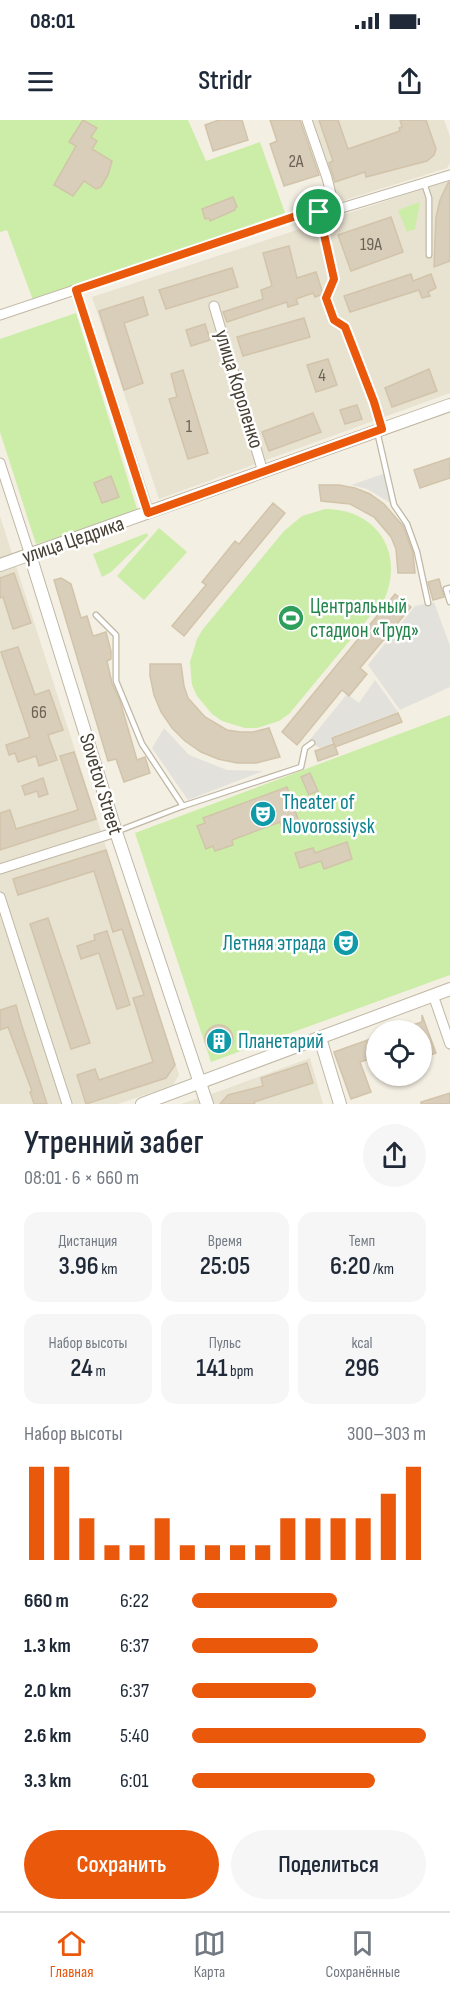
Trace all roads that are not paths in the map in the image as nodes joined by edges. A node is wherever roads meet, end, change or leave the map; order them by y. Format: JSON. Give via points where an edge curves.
{"nodes":[{"id":1,"x":307,"y":120,"type":"edge"},
{"id":2,"x":450,"y":175,"type":"edge"},
{"id":3,"x":424,"y":183,"type":"junction"},
{"id":4,"x":335,"y":210,"type":"junction"},
{"id":5,"x":319,"y":212,"type":"junction"},
{"id":6,"x":429,"y":255,"type":"dead end"},
{"id":7,"x":76,"y":290,"type":"junction"},
{"id":8,"x":214,"y":306,"type":"dead end"},
{"id":9,"x":0,"y":315,"type":"edge"},
{"id":10,"x":450,"y":405,"type":"edge"},
{"id":11,"x":380,"y":430,"type":"junction"},
{"id":12,"x":0,"y":464,"type":"edge"},
{"id":13,"x":263,"y":472,"type":"junction"},
{"id":14,"x":148,"y":513,"type":"junction"},
{"id":15,"x":30,"y":555,"type":"junction"},
{"id":16,"x":0,"y":565,"type":"edge"},
{"id":17,"x":450,"y":588,"type":"edge"},
{"id":18,"x":450,"y":602,"type":"edge"},
{"id":19,"x":428,"y":603,"type":"dead end"},
{"id":20,"x":96,"y":615,"type":"dead end"},
{"id":21,"x":312,"y":743,"type":"dead end"},
{"id":22,"x":183,"y":806,"type":"junction"},
{"id":23,"x":116,"y":832,"type":"junction"},
{"id":24,"x":0,"y":869,"type":"edge"},
{"id":25,"x":0,"y":897,"type":"edge"},
{"id":26,"x":450,"y":989,"type":"edge"},
{"id":27,"x":433,"y":995,"type":"junction"},
{"id":28,"x":320,"y":1038,"type":"junction"},
{"id":29,"x":450,"y":1044,"type":"edge"},
{"id":30,"x":200,"y":1084,"type":"junction"},
{"id":31,"x":67,"y":1104,"type":"edge"},
{"id":32,"x":144,"y":1104,"type":"edge"},
{"id":33,"x":207,"y":1104,"type":"edge"},
{"id":34,"x":339,"y":1104,"type":"edge"}],
"edges":[{"from":1,"to":4,"type":"street"},
{"from":2,"to":3,"type":"street"},
{"from":3,"to":4,"type":"street"},
{"from":3,"to":6,"type":"lane","via":[[429,198]]},
{"from":4,"to":5,"type":"street"},
{"from":5,"to":7,"type":"street","via":[[299,215]]},
{"from":5,"to":11,"type":"lane","via":[[334,279],[326,298],[334,320],[345,327],[374,402]]},
{"from":7,"to":9,"type":"street"},
{"from":7,"to":14,"type":"street"},
{"from":8,"to":13,"type":"street","name":"улица Короленко"},
{"from":10,"to":11,"type":"street","name":"улица Цедрика"},
{"from":11,"to":13,"type":"street","name":"улица Цедрика"},
{"from":11,"to":19,"type":"lane","via":[[393,505],[407,524]]},
{"from":12,"to":15,"type":"street","name":"Sovetov Street"},
{"from":13,"to":14,"type":"street","name":"улица Цедрика"},
{"from":14,"to":15,"type":"street","name":"улица Цедрика"},
{"from":15,"to":16,"type":"street","name":"улица Цедрика"},
{"from":15,"to":23,"type":"street","name":"Sovetov Street"},
{"from":17,"to":18,"type":"lane","via":[[446,589]]},
{"from":20,"to":22,"type":"lane","via":[[116,635],[117,681],[142,744]]},
{"from":21,"to":22,"type":"lane","via":[[305,748],[301,766]]},
{"from":22,"to":23,"type":"lane"},
{"from":23,"to":24,"type":"street"},
{"from":23,"to":30,"type":"street","name":"Sovetov Street"},
{"from":25,"to":31,"type":"street"},
{"from":26,"to":27,"type":"street"},
{"from":27,"to":28,"type":"street"},
{"from":27,"to":29,"type":"street"},
{"from":28,"to":30,"type":"street"},
{"from":28,"to":34,"type":"street"},
{"from":30,"to":32,"type":"street"},
{"from":30,"to":33,"type":"street","name":"Sovetov Street"}]}
